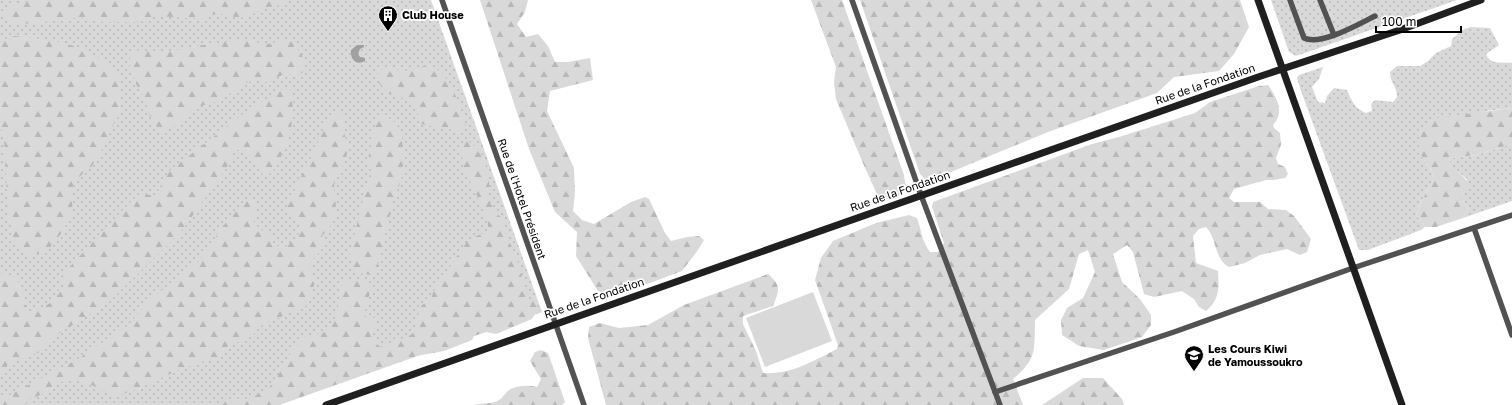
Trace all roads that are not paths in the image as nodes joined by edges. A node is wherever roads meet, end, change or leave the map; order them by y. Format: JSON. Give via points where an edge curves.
{"nodes":[{"id":1,"x":442,"y":0,"type":"edge"},
{"id":2,"x":852,"y":0,"type":"edge"},
{"id":3,"x":1258,"y":0,"type":"edge"},
{"id":4,"x":1290,"y":0,"type":"edge"},
{"id":5,"x":1320,"y":0,"type":"edge"},
{"id":6,"x":1481,"y":0,"type":"edge"},
{"id":7,"x":1375,"y":16,"type":"dead end"},
{"id":8,"x":1334,"y":34,"type":"junction"},
{"id":9,"x":1282,"y":69,"type":"junction"},
{"id":10,"x":921,"y":195,"type":"junction"},
{"id":11,"x":1512,"y":215,"type":"edge"},
{"id":12,"x":1474,"y":228,"type":"junction"},
{"id":13,"x":1353,"y":268,"type":"junction"},
{"id":14,"x":555,"y":324,"type":"junction"},
{"id":15,"x":1512,"y":336,"type":"edge"},
{"id":16,"x":995,"y":392,"type":"junction"},
{"id":17,"x":326,"y":405,"type":"edge"},
{"id":18,"x":584,"y":405,"type":"edge"},
{"id":19,"x":1000,"y":405,"type":"edge"},
{"id":20,"x":1402,"y":405,"type":"edge"}],
"edges":[{"from":1,"to":14,"type":"street","name":"Rue de l'Hotel Président"},
{"from":2,"to":10,"type":"street"},
{"from":3,"to":9,"type":"street"},
{"from":4,"to":8,"type":"street","via":[[1304,38],[1315,40]]},
{"from":5,"to":8,"type":"street"},
{"from":6,"to":9,"type":"street","name":"Rue de la Fondation"},
{"from":7,"to":8,"type":"street"},
{"from":9,"to":10,"type":"street","name":"Rue de la Fondation"},
{"from":9,"to":13,"type":"street"},
{"from":10,"to":14,"type":"street","name":"Rue de la Fondation"},
{"from":10,"to":16,"type":"street"},
{"from":11,"to":12,"type":"street"},
{"from":12,"to":13,"type":"street"},
{"from":12,"to":15,"type":"street"},
{"from":13,"to":16,"type":"street"},
{"from":13,"to":20,"type":"street"},
{"from":14,"to":17,"type":"street","name":"Rue de la Fondation"},
{"from":14,"to":18,"type":"street","name":"Rue de l'Hotel Président"},
{"from":16,"to":19,"type":"street"}]}
